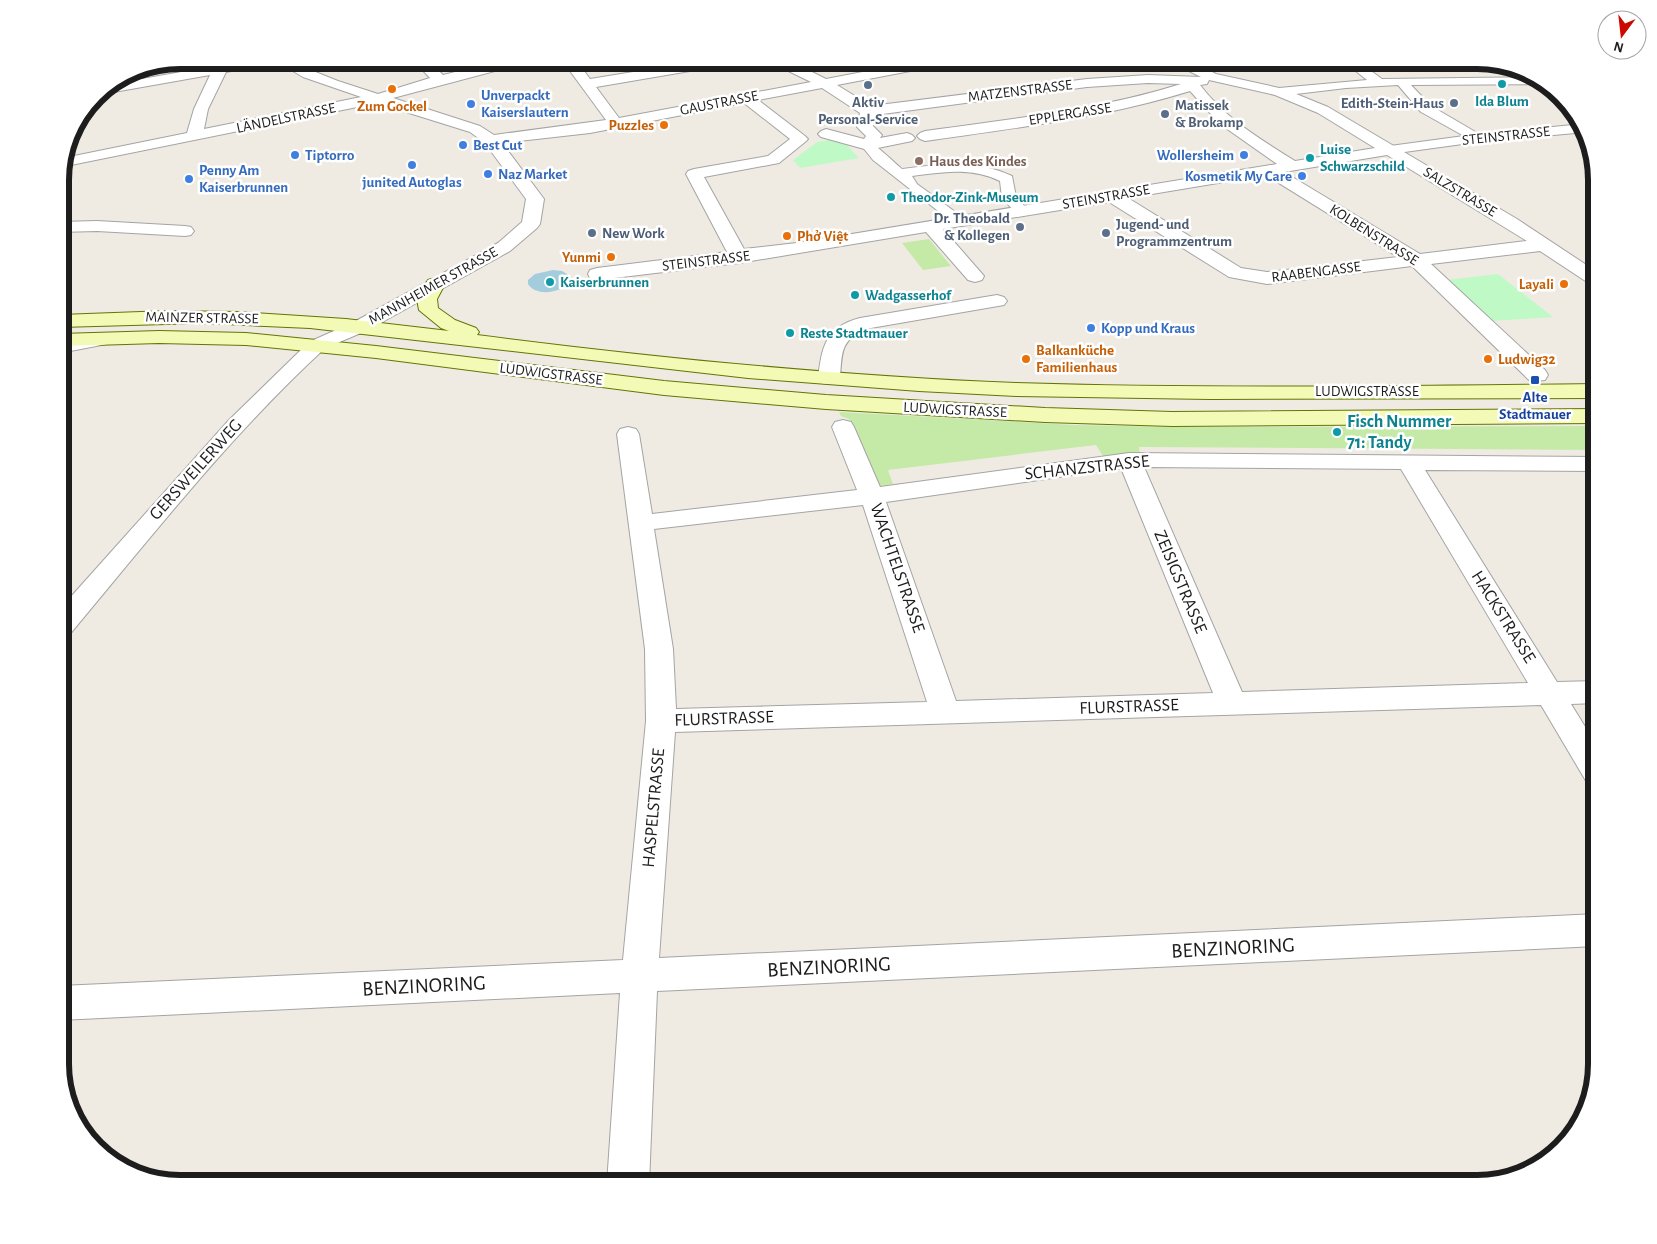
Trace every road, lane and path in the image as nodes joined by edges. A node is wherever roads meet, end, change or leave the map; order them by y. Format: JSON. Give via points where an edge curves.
{"nodes":[{"id":1,"x":225,"y":69,"type":"edge"},
{"id":2,"x":299,"y":69,"type":"edge"},
{"id":3,"x":429,"y":69,"type":"edge"},
{"id":4,"x":484,"y":69,"type":"edge"},
{"id":5,"x":577,"y":69,"type":"edge"},
{"id":6,"x":677,"y":69,"type":"edge"},
{"id":7,"x":795,"y":69,"type":"edge"},
{"id":8,"x":899,"y":69,"type":"edge"},
{"id":9,"x":1188,"y":69,"type":"edge"},
{"id":10,"x":1360,"y":69,"type":"edge"},
{"id":11,"x":220,"y":70,"type":"junction"},
{"id":12,"x":136,"y":78,"type":"edge"},
{"id":13,"x":440,"y":80,"type":"junction"},
{"id":14,"x":1401,"y":80,"type":"junction"},
{"id":15,"x":1202,"y":81,"type":"junction"},
{"id":16,"x":1377,"y":81,"type":"junction"},
{"id":17,"x":1528,"y":81,"type":"edge"},
{"id":18,"x":824,"y":83,"type":"junction"},
{"id":19,"x":139,"y":84,"type":"junction"},
{"id":20,"x":588,"y":84,"type":"junction"},
{"id":21,"x":118,"y":88,"type":"edge"},
{"id":22,"x":1279,"y":92,"type":"junction"},
{"id":23,"x":379,"y":98,"type":"junction"},
{"id":24,"x":746,"y":98,"type":"junction"},
{"id":25,"x":868,"y":111,"type":"junction"},
{"id":26,"x":615,"y":123,"type":"junction"},
{"id":27,"x":865,"y":127,"type":"junction"},
{"id":28,"x":1576,"y":129,"type":"edge"},
{"id":29,"x":826,"y":134,"type":"junction"},
{"id":30,"x":194,"y":136,"type":"junction"},
{"id":31,"x":925,"y":136,"type":"dead end"},
{"id":32,"x":907,"y":138,"type":"dead end"},
{"id":33,"x":1477,"y":138,"type":"junction"},
{"id":34,"x":491,"y":140,"type":"junction"},
{"id":35,"x":800,"y":140,"type":"junction"},
{"id":36,"x":868,"y":145,"type":"junction"},
{"id":37,"x":1390,"y":150,"type":"junction"},
{"id":38,"x":71,"y":161,"type":"edge"},
{"id":39,"x":1290,"y":165,"type":"junction"},
{"id":40,"x":1267,"y":169,"type":"junction"},
{"id":41,"x":899,"y":174,"type":"junction"},
{"id":42,"x":1112,"y":196,"type":"junction"},
{"id":43,"x":535,"y":209,"type":"junction"},
{"id":44,"x":1022,"y":211,"type":"junction"},
{"id":45,"x":961,"y":222,"type":"junction"},
{"id":46,"x":69,"y":227,"type":"edge"},
{"id":47,"x":931,"y":227,"type":"junction"},
{"id":48,"x":185,"y":231,"type":"dead end"},
{"id":49,"x":1542,"y":244,"type":"junction"},
{"id":50,"x":739,"y":257,"type":"junction"},
{"id":51,"x":1416,"y":259,"type":"junction"},
{"id":52,"x":1588,"y":270,"type":"edge"},
{"id":53,"x":597,"y":274,"type":"dead end"},
{"id":54,"x":975,"y":276,"type":"dead end"},
{"id":55,"x":435,"y":284,"type":"junction"},
{"id":56,"x":997,"y":301,"type":"dead end"},
{"id":57,"x":69,"y":321,"type":"edge"},
{"id":58,"x":352,"y":326,"type":"junction"},
{"id":59,"x":110,"y":338,"type":"junction"},
{"id":60,"x":69,"y":340,"type":"edge"},
{"id":61,"x":498,"y":344,"type":"junction"},
{"id":62,"x":69,"y":345,"type":"edge"},
{"id":63,"x":316,"y":346,"type":"junction"},
{"id":64,"x":1537,"y":375,"type":"dead end"},
{"id":65,"x":829,"y":378,"type":"junction"},
{"id":66,"x":1588,"y":391,"type":"edge"},
{"id":67,"x":1588,"y":416,"type":"edge"},
{"id":68,"x":843,"y":427,"type":"dead end"},
{"id":69,"x":628,"y":434,"type":"dead end"},
{"id":70,"x":1129,"y":460,"type":"junction"},
{"id":71,"x":1408,"y":462,"type":"junction"},
{"id":72,"x":1588,"y":464,"type":"edge"},
{"id":73,"x":872,"y":496,"type":"junction"},
{"id":74,"x":640,"y":523,"type":"junction"},
{"id":75,"x":69,"y":616,"type":"edge"},
{"id":76,"x":1588,"y":692,"type":"edge"},
{"id":77,"x":1550,"y":694,"type":"junction"},
{"id":78,"x":1232,"y":704,"type":"junction"},
{"id":79,"x":945,"y":712,"type":"junction"},
{"id":80,"x":661,"y":721,"type":"junction"},
{"id":81,"x":1588,"y":758,"type":"edge"},
{"id":82,"x":1588,"y":930,"type":"edge"},
{"id":83,"x":640,"y":976,"type":"junction"},
{"id":84,"x":69,"y":1004,"type":"edge"},
{"id":85,"x":628,"y":1175,"type":"edge"}],
"edges":[{"from":1,"to":11,"type":"street"},
{"from":2,"to":23,"type":"street"},
{"from":3,"to":13,"type":"street"},
{"from":4,"to":13,"type":"street","name":"LÄNDELSTRASSE"},
{"from":5,"to":20,"type":"street"},
{"from":6,"to":20,"type":"street"},
{"from":7,"to":18,"type":"street"},
{"from":8,"to":18,"type":"street","name":"GAUSTRASSE"},
{"from":9,"to":15,"type":"street","name":"SALZSTRASSE"},
{"from":10,"to":16,"type":"street"},
{"from":11,"to":19,"type":"street"},
{"from":11,"to":30,"type":"street","via":[[201,109]]},
{"from":12,"to":19,"type":"street"},
{"from":13,"to":23,"type":"street","name":"LÄNDELSTRASSE"},
{"from":14,"to":16,"type":"street"},
{"from":14,"to":17,"type":"street"},
{"from":14,"to":33,"type":"street","via":[[1426,109]]},
{"from":15,"to":22,"type":"street","name":"SALZSTRASSE"},
{"from":15,"to":25,"type":"street","name":"MATZENSTRASSE","via":[[1148,79],[1087,83]]},
{"from":15,"to":31,"type":"street","name":"EPPLERGASSE","via":[[1109,109]]},
{"from":15,"to":39,"type":"street","via":[[1204,101],[1219,116]]},
{"from":16,"to":22,"type":"street"},
{"from":18,"to":24,"type":"street","name":"GAUSTRASSE"},
{"from":18,"to":25,"type":"street"},
{"from":19,"to":21,"type":"street"},
{"from":20,"to":26,"type":"street"},
{"from":22,"to":37,"type":"street","name":"SALZSTRASSE","via":[[1323,110]]},
{"from":23,"to":30,"type":"street","name":"LÄNDELSTRASSE"},
{"from":23,"to":34,"type":"street","via":[[475,129]]},
{"from":24,"to":26,"type":"street","name":"GAUSTRASSE"},
{"from":24,"to":35,"type":"street"},
{"from":25,"to":27,"type":"street"},
{"from":26,"to":34,"type":"street","name":"GAUSTRASSE"},
{"from":27,"to":29,"type":"street"},
{"from":27,"to":36,"type":"street","via":[[874,135]]},
{"from":28,"to":33,"type":"street","name":"STEINSTRASSE"},
{"from":29,"to":35,"type":"street"},
{"from":29,"to":36,"type":"street"},
{"from":30,"to":38,"type":"street","name":"LÄNDELSTRASSE"},
{"from":32,"to":36,"type":"street"},
{"from":33,"to":37,"type":"street","name":"STEINSTRASSE"},
{"from":34,"to":43,"type":"street","via":[[536,199]]},
{"from":35,"to":50,"type":"street","via":[[773,160],[694,174]]},
{"from":36,"to":41,"type":"street"},
{"from":37,"to":39,"type":"street","name":"STEINSTRASSE"},
{"from":37,"to":49,"type":"street","name":"SALZSTRASSE"},
{"from":39,"to":40,"type":"street","name":"STEINSTRASSE"},
{"from":40,"to":42,"type":"street","name":"STEINSTRASSE"},
{"from":40,"to":51,"type":"street","name":"KOLBENSTRASSE"},
{"from":41,"to":44,"type":"street","via":[[958,166],[994,172],[1007,179],[1009,198]]},
{"from":41,"to":45,"type":"street"},
{"from":42,"to":44,"type":"street","name":"STEINSTRASSE"},
{"from":42,"to":51,"type":"street","name":"RAABENGASSE","via":[[1236,273],[1267,278]]},
{"from":43,"to":55,"type":"street","name":"MANNHEIMER STRASSE","via":[[531,224],[517,238]]},
{"from":43,"to":58,"type":"street","name":"MANNHEIMER STRASSE","via":[[520,221],[380,300]]},
{"from":44,"to":45,"type":"street","name":"STEINSTRASSE"},
{"from":45,"to":47,"type":"street","name":"STEINSTRASSE"},
{"from":46,"to":48,"type":"street"},
{"from":47,"to":50,"type":"street","name":"STEINSTRASSE"},
{"from":47,"to":54,"type":"street"},
{"from":49,"to":51,"type":"street","name":"RAABENGASSE"},
{"from":49,"to":52,"type":"street","name":"SALZSTRASSE"},
{"from":50,"to":53,"type":"street","name":"STEINSTRASSE"},
{"from":51,"to":64,"type":"street","name":"KOLBENSTRASSE"},
{"from":55,"to":58,"type":"street","name":"MANNHEIMER STRASSE"},
{"from":55,"to":61,"type":"main road","via":[[427,299],[429,310],[448,324]]},
{"from":56,"to":65,"type":"street","via":[[851,328],[839,335],[834,345]]},
{"from":57,"to":58,"type":"main road","name":"MAINZER STRASSE","via":[[171,316],[260,318]]},
{"from":58,"to":61,"type":"main road","name":"LUDWIGSTRASSE"},
{"from":58,"to":63,"type":"street","name":"MANNHEIMER STRASSE"},
{"from":59,"to":60,"type":"main road","name":"MAINZER STRASSE"},
{"from":59,"to":62,"type":"street"},
{"from":59,"to":63,"type":"main road","name":"MAINZER STRASSE","via":[[246,339]]},
{"from":61,"to":65,"type":"main road","name":"LUDWIGSTRASSE"},
{"from":63,"to":67,"type":"main road","name":"LUDWIGSTRASSE","via":[[664,388],[940,410],[1172,419]]},
{"from":63,"to":75,"type":"street","name":"GERSWEILERWEG","via":[[229,432]]},
{"from":65,"to":66,"type":"main road","name":"LUDWIGSTRASSE","via":[[1145,392]]},
{"from":68,"to":73,"type":"street","name":"WACHTELSTRASSE"},
{"from":69,"to":74,"type":"street","name":"HASPELSTRASSE"},
{"from":70,"to":71,"type":"street","name":"SCHANZSTRASSE"},
{"from":70,"to":73,"type":"street","name":"SCHANZSTRASSE"},
{"from":70,"to":78,"type":"street","name":"ZEISIGSTRASSE"},
{"from":71,"to":72,"type":"street","name":"SCHANZSTRASSE"},
{"from":71,"to":77,"type":"street","name":"HACKSTRASSE"},
{"from":73,"to":74,"type":"street","name":"SCHANZSTRASSE"},
{"from":73,"to":79,"type":"street","name":"WACHTELSTRASSE"},
{"from":74,"to":80,"type":"street","name":"HASPELSTRASSE","via":[[659,649]]},
{"from":76,"to":77,"type":"street","name":"FLURSTRASSE"},
{"from":77,"to":78,"type":"street","name":"FLURSTRASSE"},
{"from":77,"to":81,"type":"street","name":"HACKSTRASSE"},
{"from":78,"to":79,"type":"street","name":"FLURSTRASSE"},
{"from":79,"to":80,"type":"street","name":"FLURSTRASSE"},
{"from":80,"to":83,"type":"street","name":"HASPELSTRASSE"},
{"from":82,"to":83,"type":"street","name":"BENZINORING"},
{"from":83,"to":84,"type":"street","name":"BENZINORING"},
{"from":83,"to":85,"type":"street","name":"HASPELSTRASSE"}]}
